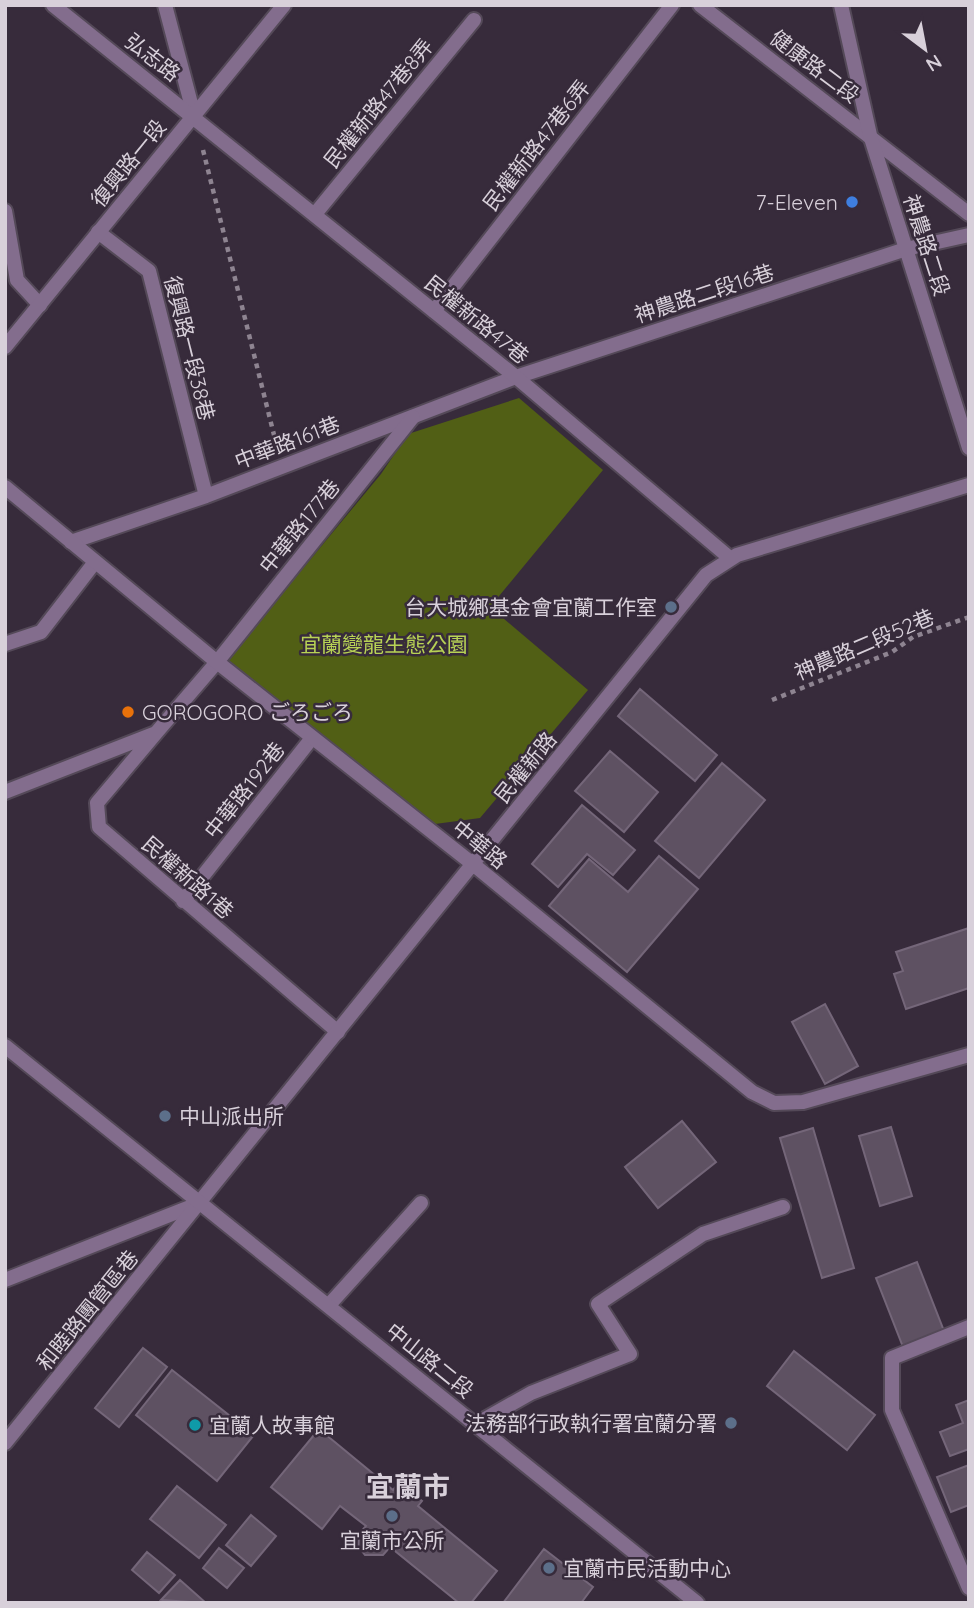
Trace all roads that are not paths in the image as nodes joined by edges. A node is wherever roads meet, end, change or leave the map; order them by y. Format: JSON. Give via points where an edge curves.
{"nodes":[{"id":1,"x":53,"y":5,"type":"edge"},
{"id":2,"x":165,"y":5,"type":"edge"},
{"id":3,"x":284,"y":5,"type":"edge"},
{"id":4,"x":672,"y":5,"type":"edge"},
{"id":5,"x":700,"y":5,"type":"edge"},
{"id":6,"x":841,"y":5,"type":"edge"},
{"id":7,"x":474,"y":20,"type":"dead end"},
{"id":8,"x":194,"y":115,"type":"junction"},
{"id":9,"x":870,"y":135,"type":"junction"},
{"id":10,"x":5,"y":211,"type":"edge"},
{"id":11,"x":315,"y":214,"type":"junction"},
{"id":12,"x":969,"y":214,"type":"edge"},
{"id":13,"x":98,"y":232,"type":"junction"},
{"id":14,"x":969,"y":235,"type":"edge"},
{"id":15,"x":906,"y":249,"type":"junction"},
{"id":16,"x":40,"y":305,"type":"junction"},
{"id":17,"x":434,"y":310,"type":"junction"},
{"id":18,"x":5,"y":347,"type":"edge"},
{"id":19,"x":516,"y":377,"type":"junction"},
{"id":20,"x":413,"y":416,"type":"junction"},
{"id":21,"x":969,"y":448,"type":"edge"},
{"id":22,"x":969,"y":485,"type":"edge"},
{"id":23,"x":5,"y":487,"type":"edge"},
{"id":24,"x":206,"y":496,"type":"junction"},
{"id":25,"x":71,"y":541,"type":"junction"},
{"id":26,"x":731,"y":559,"type":"junction"},
{"id":27,"x":95,"y":562,"type":"junction"},
{"id":28,"x":5,"y":644,"type":"edge"},
{"id":29,"x":217,"y":663,"type":"junction"},
{"id":30,"x":156,"y":733,"type":"junction"},
{"id":31,"x":312,"y":738,"type":"junction"},
{"id":32,"x":5,"y":792,"type":"edge"},
{"id":33,"x":474,"y":865,"type":"junction"},
{"id":34,"x":183,"y":901,"type":"junction"},
{"id":35,"x":338,"y":1032,"type":"junction"},
{"id":36,"x":5,"y":1046,"type":"edge"},
{"id":37,"x":969,"y":1055,"type":"edge"},
{"id":38,"x":201,"y":1202,"type":"junction"},
{"id":39,"x":421,"y":1203,"type":"dead end"},
{"id":40,"x":783,"y":1207,"type":"dead end"},
{"id":41,"x":5,"y":1280,"type":"edge"},
{"id":42,"x":329,"y":1305,"type":"junction"},
{"id":43,"x":969,"y":1326,"type":"edge"},
{"id":44,"x":476,"y":1424,"type":"junction"},
{"id":45,"x":5,"y":1444,"type":"edge"},
{"id":46,"x":969,"y":1588,"type":"edge"},
{"id":47,"x":697,"y":1603,"type":"edge"}],
"edges":[{"from":1,"to":8,"type":"street","name":"弘志路"},
{"from":2,"to":8,"type":"street"},
{"from":3,"to":8,"type":"street","name":"復興路一段"},
{"from":4,"to":17,"type":"street","name":"民權新路47巷6弄"},
{"from":5,"to":9,"type":"street","name":"健康路二段"},
{"from":6,"to":9,"type":"street","name":"神農路二段"},
{"from":7,"to":11,"type":"street","name":"民權新路47巷8弄"},
{"from":8,"to":11,"type":"street","name":"民權新路47巷"},
{"from":8,"to":13,"type":"street","name":"復興路一段"},
{"from":9,"to":12,"type":"street","name":"健康路二段"},
{"from":9,"to":15,"type":"street","name":"神農路二段"},
{"from":10,"to":16,"type":"street","via":[[18,281]]},
{"from":11,"to":17,"type":"street","name":"民權新路47巷"},
{"from":13,"to":16,"type":"street","name":"復興路一段"},
{"from":13,"to":24,"type":"street","name":"復興路一段38巷","via":[[149,271]]},
{"from":14,"to":15,"type":"street","name":"神農路二段16巷"},
{"from":15,"to":19,"type":"street","name":"神農路二段16巷"},
{"from":15,"to":21,"type":"street","name":"神農路二段"},
{"from":16,"to":18,"type":"street","name":"復興路一段"},
{"from":17,"to":19,"type":"street","name":"民權新路47巷"},
{"from":19,"to":20,"type":"street","name":"中華路161巷"},
{"from":19,"to":26,"type":"street","name":"民權新路47巷"},
{"from":20,"to":24,"type":"street","name":"中華路161巷"},
{"from":20,"to":29,"type":"street","name":"中華路177巷"},
{"from":22,"to":26,"type":"street","name":"民權新路"},
{"from":23,"to":25,"type":"street","name":"中華路"},
{"from":24,"to":25,"type":"street","name":"中華路161巷"},
{"from":25,"to":27,"type":"street","name":"中華路"},
{"from":26,"to":33,"type":"street","name":"民權新路","via":[[706,575]]},
{"from":27,"to":28,"type":"street","via":[[41,632]]},
{"from":27,"to":29,"type":"street","name":"中華路"},
{"from":29,"to":30,"type":"street","name":"中華路177巷"},
{"from":29,"to":31,"type":"street","name":"中華路"},
{"from":30,"to":32,"type":"street"},
{"from":30,"to":34,"type":"street","name":"民權新路1巷","via":[[97,803],[99,827]]},
{"from":31,"to":33,"type":"street","name":"中華路"},
{"from":31,"to":34,"type":"street","name":"中華路192巷"},
{"from":33,"to":35,"type":"street","name":"民權新路"},
{"from":33,"to":37,"type":"street","name":"中華路","via":[[752,1092],[774,1103],[803,1102]]},
{"from":34,"to":35,"type":"street","name":"民權新路1巷"},
{"from":35,"to":38,"type":"street","name":"民權新路"},
{"from":36,"to":38,"type":"street","name":"中山路二段"},
{"from":38,"to":41,"type":"street"},
{"from":38,"to":42,"type":"street","name":"中山路二段"},
{"from":38,"to":45,"type":"street","name":"和睦路團管區巷"},
{"from":39,"to":42,"type":"street"},
{"from":40,"to":44,"type":"street","via":[[704,1234],[598,1304],[630,1354],[531,1393]]},
{"from":42,"to":44,"type":"street","name":"中山路二段"},
{"from":43,"to":46,"type":"street","via":[[892,1358],[892,1410]]},
{"from":44,"to":47,"type":"street","name":"中山路二段"}]}
